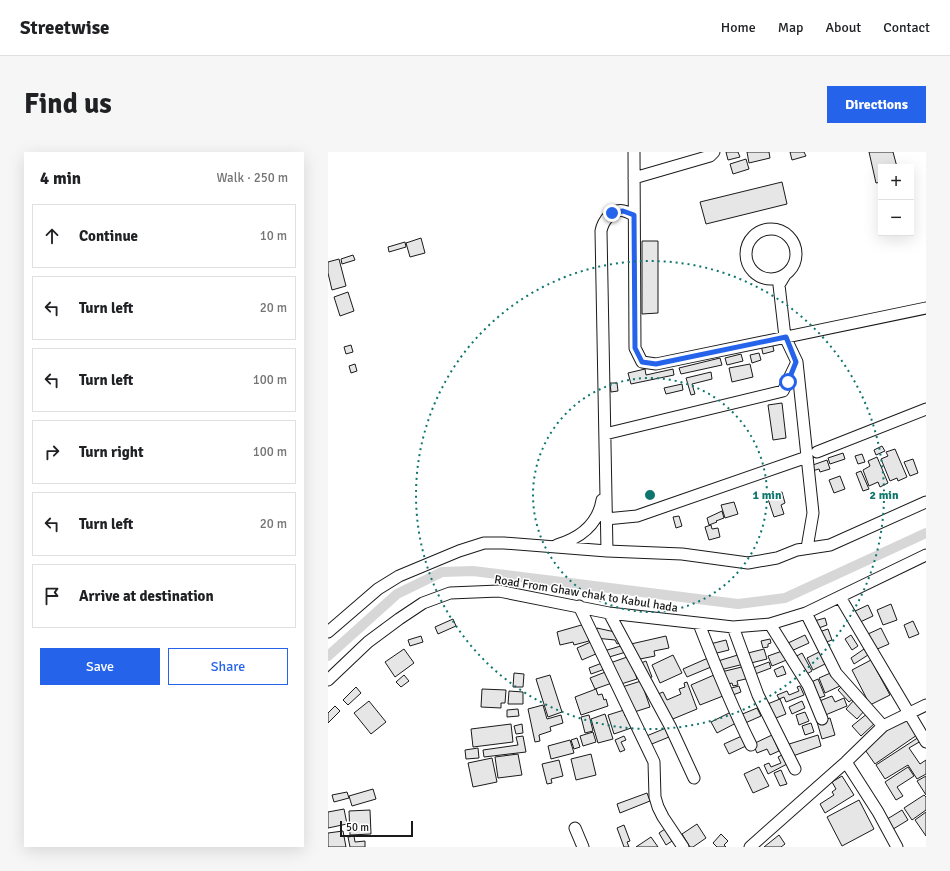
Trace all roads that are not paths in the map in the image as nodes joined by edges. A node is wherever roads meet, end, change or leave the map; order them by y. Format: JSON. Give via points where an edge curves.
{"nodes":[{"id":1,"x":634,"y":152,"type":"edge"},
{"id":2,"x":714,"y":152,"type":"edge"},
{"id":3,"x":634,"y":178,"type":"junction"},
{"id":4,"x":634,"y":215,"type":"junction"},
{"id":5,"x":785,"y":275,"type":"junction"},
{"id":6,"x":767,"y":279,"type":"junction"},
{"id":7,"x":779,"y":285,"type":"junction"},
{"id":8,"x":926,"y":308,"type":"edge"},
{"id":9,"x":786,"y":337,"type":"junction"},
{"id":10,"x":796,"y":362,"type":"junction"},
{"id":11,"x":926,"y":410,"type":"edge"},
{"id":12,"x":605,"y":434,"type":"junction"},
{"id":13,"x":812,"y":454,"type":"junction"},
{"id":14,"x":605,"y":483,"type":"junction"},
{"id":15,"x":926,"y":502,"type":"edge"},
{"id":16,"x":606,"y":519,"type":"junction"},
{"id":17,"x":554,"y":546,"type":"junction"},
{"id":18,"x":807,"y":548,"type":"junction"},
{"id":19,"x":607,"y":551,"type":"junction"},
{"id":20,"x":926,"y":554,"type":"edge"},
{"id":21,"x":840,"y":597,"type":"junction"},
{"id":22,"x":579,"y":606,"type":"junction"},
{"id":23,"x":609,"y":613,"type":"junction"},
{"id":24,"x":806,"y":613,"type":"junction"},
{"id":25,"x":699,"y":624,"type":"junction"},
{"id":26,"x":770,"y":624,"type":"junction"},
{"id":27,"x":733,"y":627,"type":"junction"},
{"id":28,"x":328,"y":632,"type":"edge"},
{"id":29,"x":328,"y":680,"type":"edge"},
{"id":30,"x":926,"y":705,"type":"edge"},
{"id":31,"x":909,"y":713,"type":"junction"},
{"id":32,"x":822,"y":719,"type":"dead end"},
{"id":33,"x":883,"y":726,"type":"junction"},
{"id":34,"x":926,"y":742,"type":"edge"},
{"id":35,"x":751,"y":745,"type":"dead end"},
{"id":36,"x":846,"y":762,"type":"junction"},
{"id":37,"x":794,"y":769,"type":"dead end"},
{"id":38,"x":694,"y":778,"type":"dead end"},
{"id":39,"x":575,"y":828,"type":"dead end"},
{"id":40,"x":583,"y":847,"type":"edge"},
{"id":41,"x":683,"y":847,"type":"edge"},
{"id":42,"x":750,"y":847,"type":"edge"},
{"id":43,"x":897,"y":847,"type":"edge"}],
"edges":[{"from":1,"to":3,"type":"street"},
{"from":2,"to":3,"type":"street","via":[[710,156]]},
{"from":3,"to":4,"type":"street"},
{"from":4,"to":9,"type":"street","via":[[635,348],[642,362],[656,364]]},
{"from":4,"to":12,"type":"street","via":[[623,211],[612,213],[603,222],[600,231]]},
{"from":5,"to":6,"type":"street"},
{"from":5,"to":6,"type":"street","via":[[792,268],[796,258],[795,249],[784,233],[765,230],[749,241],[746,260],[750,269]]},
{"from":5,"to":7,"type":"street"},
{"from":6,"to":7,"type":"street"},
{"from":7,"to":9,"type":"street"},
{"from":8,"to":9,"type":"street"},
{"from":9,"to":10,"type":"street"},
{"from":10,"to":12,"type":"street","via":[[783,390]]},
{"from":10,"to":13,"type":"street"},
{"from":11,"to":13,"type":"street"},
{"from":12,"to":14,"type":"street"},
{"from":13,"to":16,"type":"street","via":[[637,516]]},
{"from":13,"to":18,"type":"street","via":[[813,513]]},
{"from":14,"to":16,"type":"street"},
{"from":14,"to":17,"type":"street","via":[[601,508],[592,526],[570,540]]},
{"from":15,"to":18,"type":"street","via":[[830,545]]},
{"from":16,"to":19,"type":"street"},
{"from":17,"to":19,"type":"street"},
{"from":17,"to":28,"type":"street","via":[[484,543],[459,551],[399,576],[378,590]]},
{"from":18,"to":19,"type":"street","via":[[777,558],[748,563],[682,554]]},
{"from":20,"to":21,"type":"street","name":"Road From Ghaw chak to Kabul hada"},
{"from":21,"to":24,"type":"street","name":"Road From Ghaw chak to Kabul hada"},
{"from":21,"to":31,"type":"street"},
{"from":22,"to":23,"type":"street","name":"Road From Ghaw chak to Kabul hada"},
{"from":22,"to":29,"type":"street","name":"Road From Ghaw chak to Kabul hada","via":[[499,591],[450,593],[423,603],[399,619],[368,642]]},
{"from":22,"to":41,"type":"street","via":[[654,762],[658,807]]},
{"from":23,"to":25,"type":"street","name":"Road From Ghaw chak to Kabul hada"},
{"from":23,"to":38,"type":"street","via":[[670,726]]},
{"from":24,"to":26,"type":"street","name":"Road From Ghaw chak to Kabul hada"},
{"from":24,"to":33,"type":"street","via":[[836,673]]},
{"from":25,"to":27,"type":"street","name":"Road From Ghaw chak to Kabul hada"},
{"from":25,"to":35,"type":"street","via":[[729,701]]},
{"from":26,"to":27,"type":"street","name":"Road From Ghaw chak to Kabul hada"},
{"from":26,"to":32,"type":"street","via":[[808,685]]},
{"from":27,"to":37,"type":"street","via":[[758,695]]},
{"from":30,"to":31,"type":"street"},
{"from":31,"to":33,"type":"street"},
{"from":31,"to":34,"type":"street"},
{"from":33,"to":36,"type":"street"},
{"from":36,"to":42,"type":"street"},
{"from":36,"to":43,"type":"street"},
{"from":39,"to":40,"type":"street"}]}
